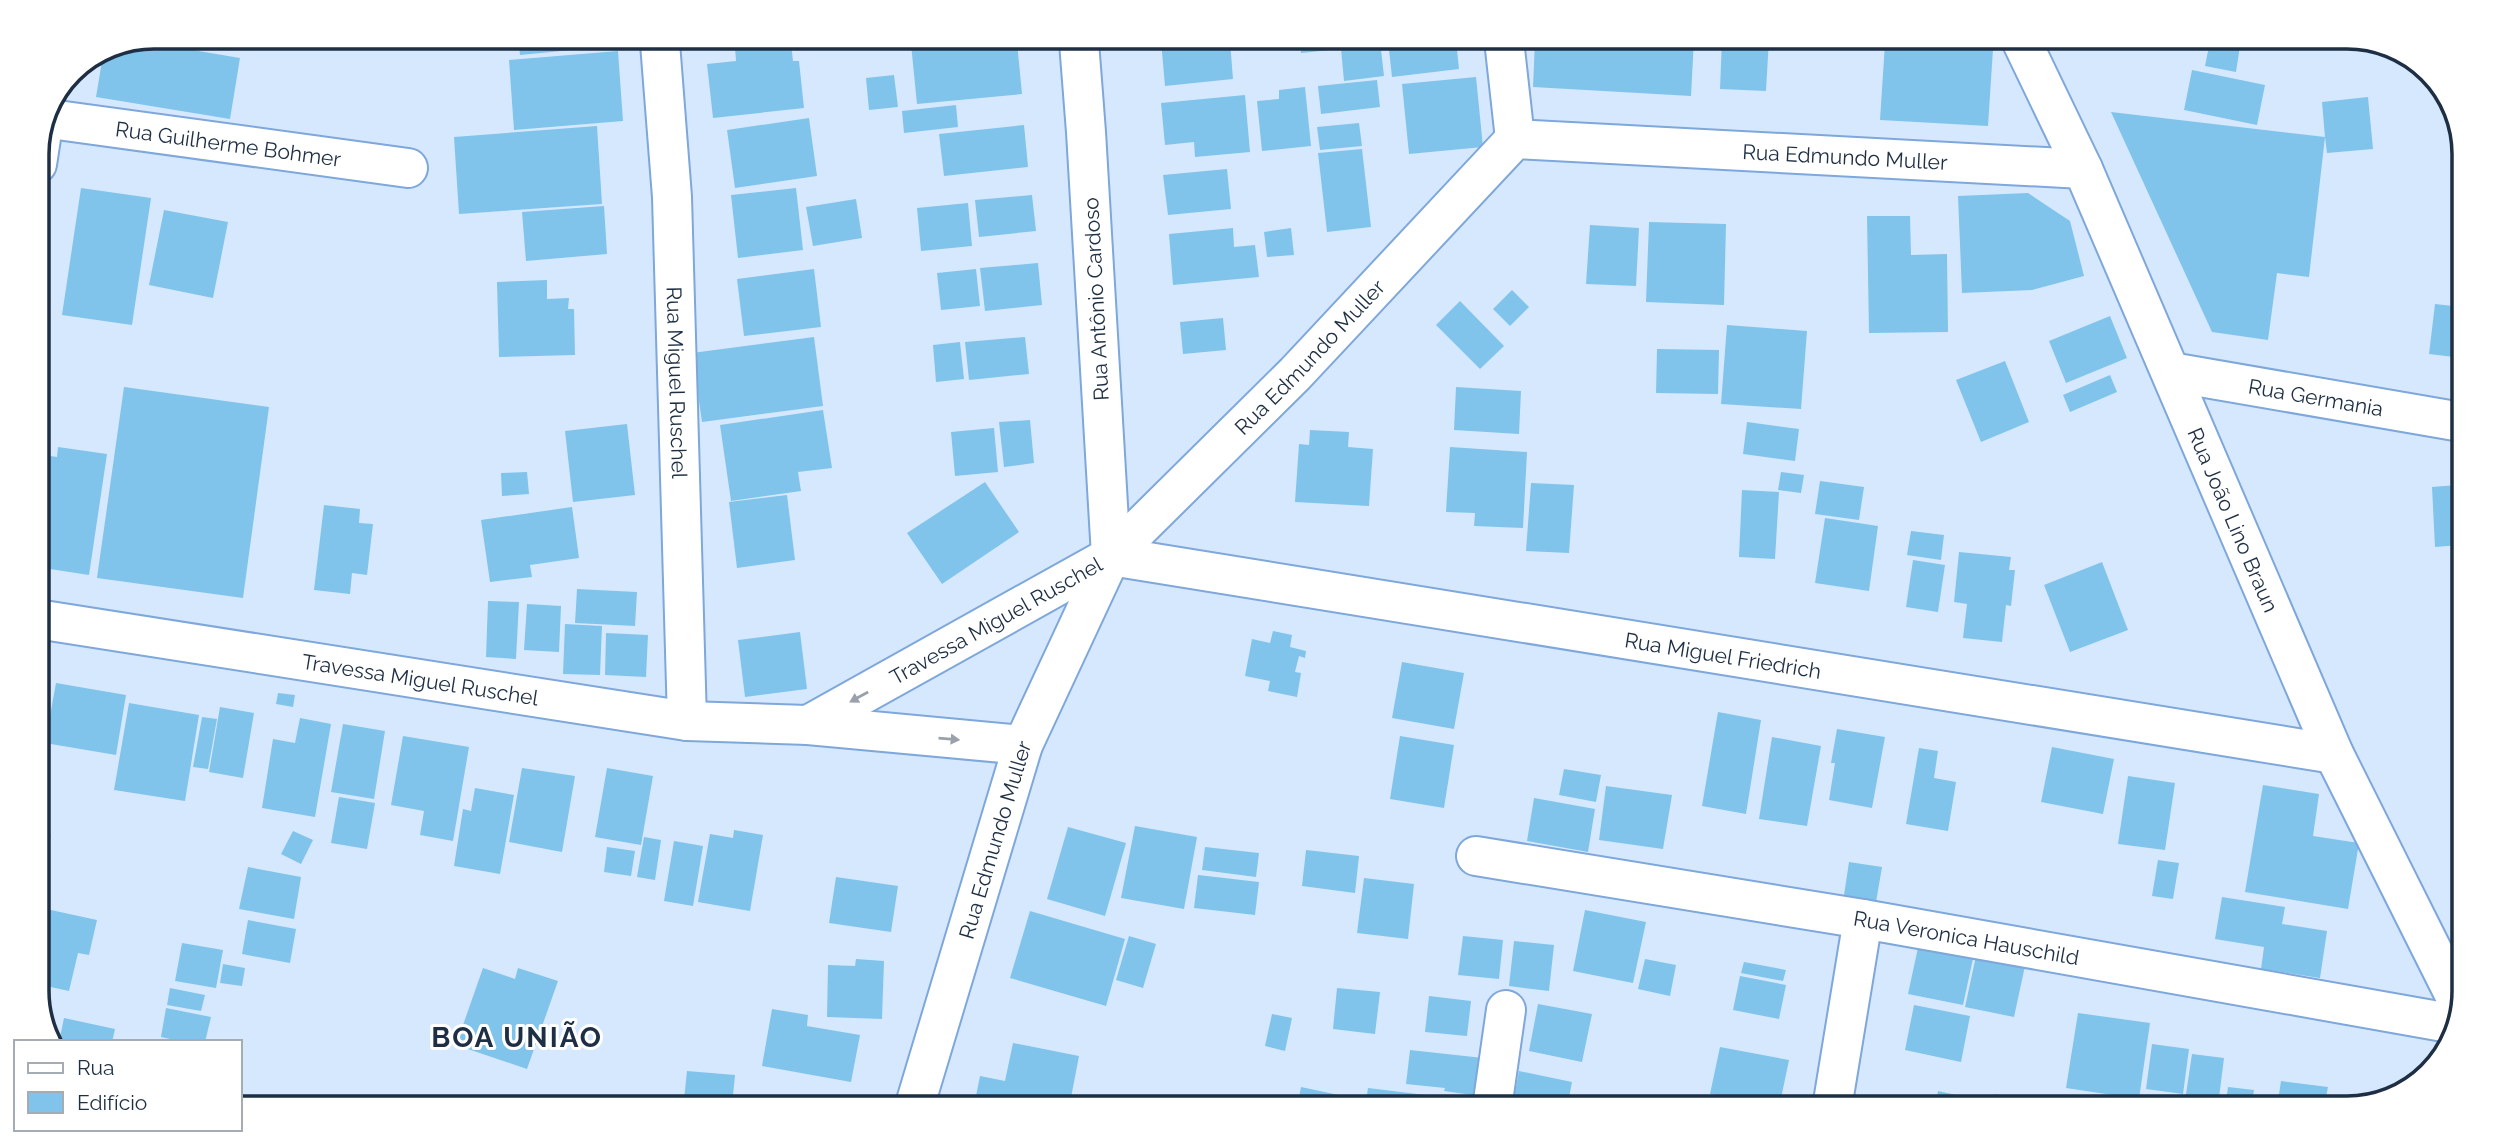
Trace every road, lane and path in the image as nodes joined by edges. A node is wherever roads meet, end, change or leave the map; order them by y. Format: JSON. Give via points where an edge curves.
{"nodes":[{"id":1,"x":660,"y":49,"type":"edge"},
{"id":2,"x":1079,"y":49,"type":"edge"},
{"id":3,"x":1505,"y":49,"type":"edge"},
{"id":4,"x":2025,"y":49,"type":"edge"},
{"id":5,"x":56,"y":120,"type":"edge"},
{"id":6,"x":1515,"y":139,"type":"junction"},
{"id":7,"x":408,"y":167,"type":"dead end"},
{"id":8,"x":2083,"y":169,"type":"junction"},
{"id":9,"x":2171,"y":372,"type":"junction"},
{"id":10,"x":2452,"y":420,"type":"edge"},
{"id":11,"x":1111,"y":556,"type":"junction"},
{"id":12,"x":49,"y":621,"type":"edge"},
{"id":13,"x":687,"y":721,"type":"junction"},
{"id":14,"x":807,"y":726,"type":"junction"},
{"id":15,"x":1023,"y":745,"type":"junction"},
{"id":16,"x":2334,"y":754,"type":"junction"},
{"id":17,"x":1476,"y":856,"type":"dead end"},
{"id":18,"x":1863,"y":919,"type":"junction"},
{"id":19,"x":2452,"y":990,"type":"edge"},
{"id":20,"x":1506,"y":1010,"type":"dead end"},
{"id":21,"x":2447,"y":1023,"type":"edge"},
{"id":22,"x":918,"y":1096,"type":"edge"},
{"id":23,"x":1494,"y":1096,"type":"edge"},
{"id":24,"x":1834,"y":1096,"type":"edge"}],
"edges":[{"from":1,"to":13,"type":"street","name":"Rua Miguel Ruschel","via":[[672,197]]},
{"from":2,"to":11,"type":"street","name":"Rua Antônio Cardoso"},
{"from":3,"to":6,"type":"street"},
{"from":4,"to":8,"type":"street","name":"Rua João Lino Braun"},
{"from":5,"to":7,"type":"street","name":"Rua Guilherme Bohmer"},
{"from":6,"to":8,"type":"street","name":"Rua Edmundo Muller"},
{"from":6,"to":11,"type":"street","name":"Rua Edmundo Muller","via":[[1295,374]]},
{"from":8,"to":9,"type":"street","name":"Rua João Lino Braun"},
{"from":9,"to":10,"type":"street","name":"Rua Germania"},
{"from":9,"to":16,"type":"street","name":"Rua João Lino Braun"},
{"from":11,"to":14,"type":"street","name":"Travessa Miguel Ruschel","one_way":true},
{"from":11,"to":15,"type":"street","name":"Rua Edmundo Muller"},
{"from":11,"to":16,"type":"street","name":"Rua Miguel Friedrich"},
{"from":12,"to":13,"type":"street","name":"Travessa Miguel Ruschel"},
{"from":13,"to":14,"type":"street","name":"Travessa Miguel Ruschel"},
{"from":14,"to":15,"type":"street","name":"Travessa Miguel Ruschel","one_way":true},
{"from":15,"to":22,"type":"street","name":"Rua Edmundo Muller"},
{"from":16,"to":19,"type":"street","name":"Rua João Lino Braun"},
{"from":17,"to":18,"type":"street","name":"Rua Veronica Hauschild"},
{"from":18,"to":21,"type":"street","name":"Rua Veronica Hauschild"},
{"from":18,"to":24,"type":"street"},
{"from":20,"to":23,"type":"street"}]}
